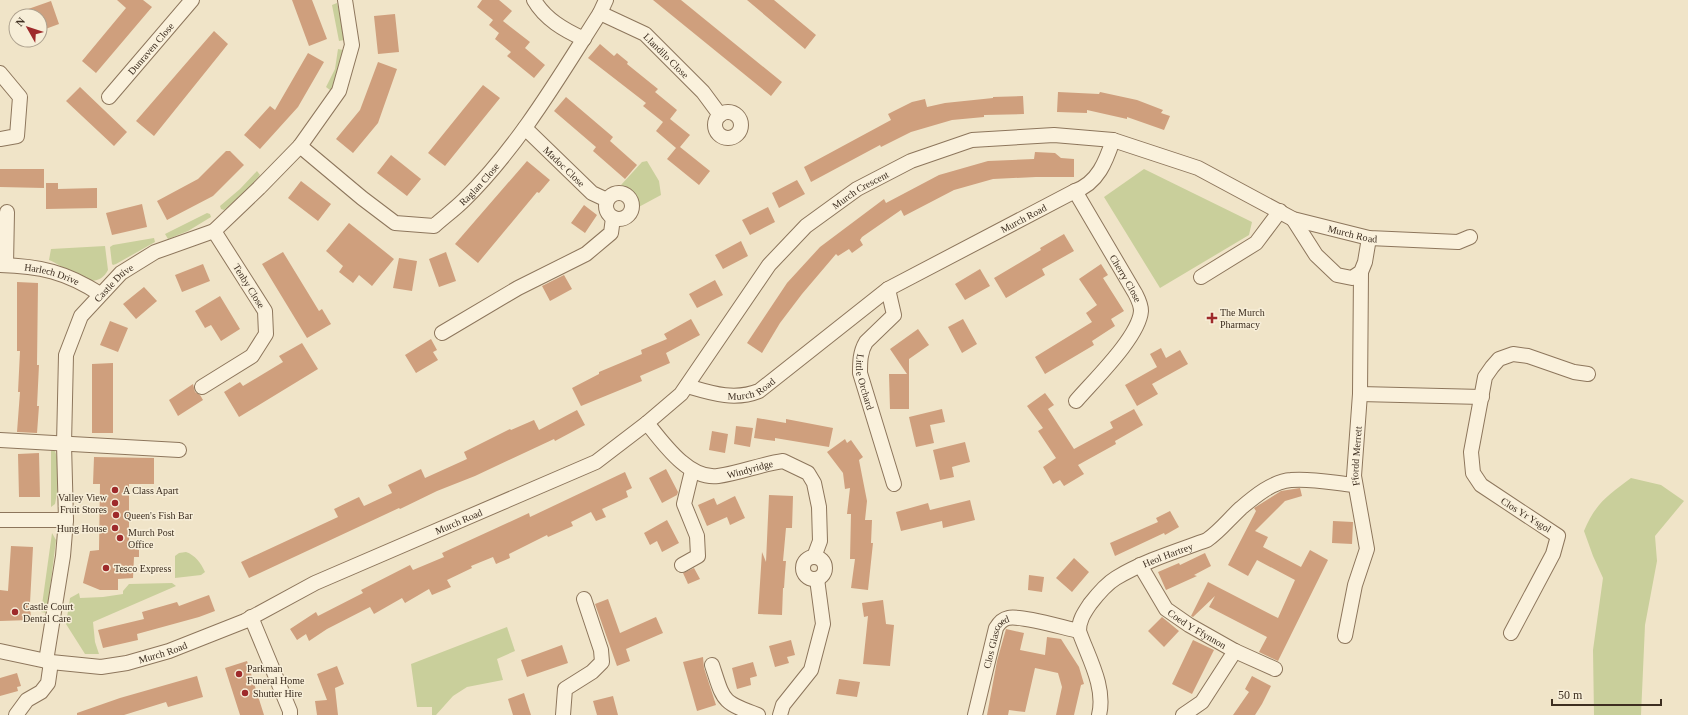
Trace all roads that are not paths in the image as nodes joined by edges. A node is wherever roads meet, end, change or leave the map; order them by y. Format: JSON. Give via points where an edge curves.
{"nodes":[{"id":1,"x":192,"y":0,"type":"edge"},
{"id":2,"x":345,"y":0,"type":"edge"},
{"id":3,"x":534,"y":0,"type":"edge"},
{"id":4,"x":603,"y":6,"type":"edge"},
{"id":5,"x":584,"y":39,"type":"junction"},
{"id":6,"x":0,"y":73,"type":"edge"},
{"id":7,"x":109,"y":97,"type":"dead end"},
{"id":8,"x":720,"y":115,"type":"dead end"},
{"id":9,"x":526,"y":128,"type":"junction"},
{"id":10,"x":0,"y":139,"type":"edge"},
{"id":11,"x":1113,"y":140,"type":"junction"},
{"id":12,"x":300,"y":146,"type":"junction"},
{"id":13,"x":1075,"y":191,"type":"junction"},
{"id":14,"x":607,"y":200,"type":"junction"},
{"id":15,"x":1280,"y":211,"type":"junction"},
{"id":16,"x":7,"y":212,"type":"dead end"},
{"id":17,"x":613,"y":218,"type":"junction"},
{"id":18,"x":1293,"y":219,"type":"junction"},
{"id":19,"x":214,"y":231,"type":"junction"},
{"id":20,"x":1369,"y":238,"type":"junction"},
{"id":21,"x":1470,"y":238,"type":"dead end"},
{"id":22,"x":3,"y":265,"type":"edge"},
{"id":23,"x":1361,"y":272,"type":"junction"},
{"id":24,"x":1201,"y":276,"type":"dead end"},
{"id":25,"x":888,"y":290,"type":"junction"},
{"id":26,"x":100,"y":294,"type":"junction"},
{"id":27,"x":442,"y":333,"type":"dead end"},
{"id":28,"x":1588,"y":374,"type":"dead end"},
{"id":29,"x":687,"y":386,"type":"junction"},
{"id":30,"x":202,"y":387,"type":"dead end"},
{"id":31,"x":1360,"y":394,"type":"junction"},
{"id":32,"x":1482,"y":397,"type":"junction"},
{"id":33,"x":1076,"y":401,"type":"dead end"},
{"id":34,"x":647,"y":423,"type":"junction"},
{"id":35,"x":0,"y":440,"type":"edge"},
{"id":36,"x":64,"y":444,"type":"junction"},
{"id":37,"x":179,"y":450,"type":"dead end"},
{"id":38,"x":692,"y":471,"type":"junction"},
{"id":39,"x":894,"y":484,"type":"dead end"},
{"id":40,"x":1355,"y":485,"type":"junction"},
{"id":41,"x":0,"y":520,"type":"edge"},
{"id":42,"x":66,"y":520,"type":"junction"},
{"id":43,"x":682,"y":565,"type":"dead end"},
{"id":44,"x":1140,"y":566,"type":"junction"},
{"id":45,"x":584,"y":599,"type":"dead end"},
{"id":46,"x":252,"y":617,"type":"junction"},
{"id":47,"x":1079,"y":632,"type":"junction"},
{"id":48,"x":1511,"y":633,"type":"dead end"},
{"id":49,"x":1345,"y":636,"type":"dead end"},
{"id":50,"x":0,"y":651,"type":"edge"},
{"id":51,"x":1235,"y":651,"type":"junction"},
{"id":52,"x":49,"y":662,"type":"junction"},
{"id":53,"x":712,"y":665,"type":"dead end"},
{"id":54,"x":1275,"y":669,"type":"dead end"},
{"id":55,"x":16,"y":715,"type":"edge"},
{"id":56,"x":290,"y":715,"type":"edge"},
{"id":57,"x":563,"y":715,"type":"edge"},
{"id":58,"x":758,"y":715,"type":"edge"},
{"id":59,"x":780,"y":715,"type":"edge"},
{"id":60,"x":975,"y":715,"type":"edge"},
{"id":61,"x":1099,"y":715,"type":"edge"},
{"id":62,"x":1183,"y":715,"type":"edge"}],
"edges":[{"from":1,"to":7,"type":"street","name":"Dunraven Close"},
{"from":2,"to":12,"type":"street","name":"Castle Drive","via":[[352,45],[339,91]]},
{"from":3,"to":5,"type":"street","via":[[548,17],[565,30]]},
{"from":4,"to":5,"type":"street","name":"Raglan Close"},
{"from":4,"to":8,"type":"street","name":"Llandilo Close","via":[[645,34],[704,92]]},
{"from":5,"to":9,"type":"street","name":"Raglan Close"},
{"from":6,"to":10,"type":"street","via":[[20,97],[17,136]]},
{"from":9,"to":12,"type":"street","name":"Raglan Close","via":[[464,200],[434,226],[395,223]]},
{"from":9,"to":14,"type":"street","name":"Madoc Close","via":[[592,193]]},
{"from":11,"to":13,"type":"street","name":"Murch Road","via":[[1105,164],[1094,179],[1085,188]]},
{"from":11,"to":15,"type":"street","name":"Murch Road","via":[[1198,168]]},
{"from":11,"to":29,"type":"street","name":"Murch Crescent","via":[[1054,135],[972,140],[911,160],[857,189],[806,226],[769,265]]},
{"from":12,"to":19,"type":"street","name":"Castle Drive"},
{"from":13,"to":25,"type":"street","name":"Murch Road"},
{"from":13,"to":33,"type":"street","name":"Cherry Close","via":[[1140,302],[1141,310],[1132,336]]},
{"from":14,"to":17,"type":"street","via":[[606,210]]},
{"from":14,"to":17,"type":"street","via":[[614,193],[625,194],[631,202],[631,212],[623,218]]},
{"from":15,"to":18,"type":"street","name":"Murch Road"},
{"from":15,"to":24,"type":"street","via":[[1256,243]]},
{"from":16,"to":22,"type":"street"},
{"from":17,"to":27,"type":"street","via":[[611,233],[586,254],[518,288]]},
{"from":18,"to":20,"type":"street","name":"Murch Road"},
{"from":18,"to":23,"type":"street","via":[[1316,255],[1337,276],[1352,278]]},
{"from":19,"to":26,"type":"street","name":"Castle Drive","via":[[155,252],[121,273]]},
{"from":19,"to":30,"type":"street","name":"Tenby Close","via":[[265,311],[266,334],[252,356]]},
{"from":20,"to":21,"type":"street","name":"Murch Road","via":[[1458,242]]},
{"from":20,"to":23,"type":"street","name":"Ffordd Merrett"},
{"from":22,"to":26,"type":"street","name":"Harlech Drive","via":[[50,270],[84,284]]},
{"from":23,"to":31,"type":"street","name":"Ffordd Merrett"},
{"from":25,"to":29,"type":"street","name":"Murch Road","via":[[759,391],[748,395],[723,396]]},
{"from":25,"to":39,"type":"street","name":"Little Orchard","via":[[894,315],[862,348],[860,373]]},
{"from":26,"to":36,"type":"street","name":"Castle Drive","via":[[80,316],[66,355]]},
{"from":28,"to":32,"type":"street","name":"Clos Yr Ysgol","via":[[1513,354],[1499,359],[1492,367],[1485,377]]},
{"from":29,"to":34,"type":"street","name":"Murch Road","via":[[674,401]]},
{"from":31,"to":32,"type":"street"},
{"from":31,"to":40,"type":"street","name":"Ffordd Merrett"},
{"from":32,"to":48,"type":"street","name":"Clos Yr Ysgol","via":[[1472,452],[1473,472],[1481,485],[1558,536],[1554,554]]},
{"from":34,"to":38,"type":"street"},
{"from":34,"to":46,"type":"street","name":"Murch Road","via":[[596,462],[315,583]]},
{"from":35,"to":36,"type":"street"},
{"from":36,"to":37,"type":"street"},
{"from":36,"to":42,"type":"street","name":"Castle Drive"},
{"from":38,"to":43,"type":"street","via":[[684,504],[697,536],[698,556]]},
{"from":38,"to":59,"type":"street","name":"Windyridge","via":[[716,476],[783,460],[808,473],[814,483],[819,507],[820,541],[814,558],[818,558],[824,565],[823,573],[817,579],[823,624],[811,670],[783,705]]},
{"from":40,"to":44,"type":"street","name":"Heol Hartrey","via":[[1303,480],[1279,483],[1240,509],[1207,540]]},
{"from":40,"to":49,"type":"street","name":"Ffordd Merrett","via":[[1367,549],[1356,584]]},
{"from":41,"to":42,"type":"street"},
{"from":42,"to":52,"type":"street","name":"Castle Drive"},
{"from":44,"to":47,"type":"street","name":"Heol Hartrey","via":[[1115,579],[1097,596],[1085,610],[1079,623]]},
{"from":44,"to":51,"type":"street","name":"Coed Y Ffynnon","via":[[1166,609]]},
{"from":45,"to":57,"type":"street","via":[[601,650],[602,662],[592,672],[564,689]]},
{"from":46,"to":52,"type":"street","name":"Murch Road","via":[[215,634],[128,663],[101,667]]},
{"from":46,"to":56,"type":"street"},
{"from":47,"to":60,"type":"street","name":"Clos Glascoed","via":[[1024,619],[1009,618],[1001,622],[996,628]]},
{"from":47,"to":61,"type":"street","via":[[1099,684]]},
{"from":50,"to":52,"type":"street","name":"Murch Road"},
{"from":51,"to":54,"type":"street","name":"Coed Y Ffynnon"},
{"from":51,"to":62,"type":"street","name":"Coed Y Ffynnon","via":[[1202,702]]},
{"from":52,"to":55,"type":"street","name":"Castle Drive","via":[[48,683],[42,692],[27,700]]},
{"from":53,"to":58,"type":"street","via":[[723,697],[731,705]]}]}
